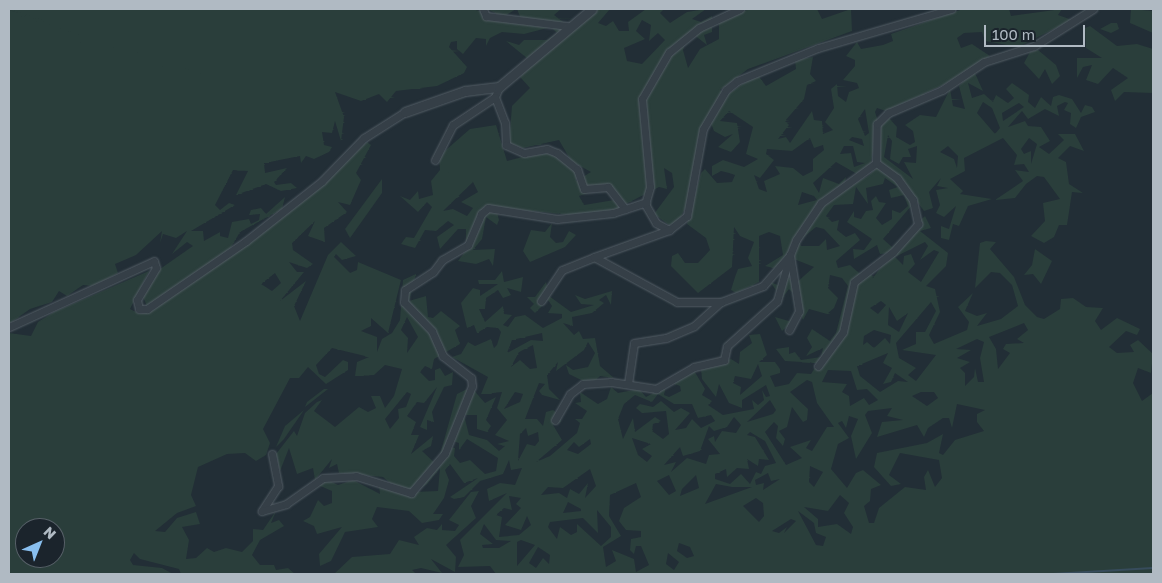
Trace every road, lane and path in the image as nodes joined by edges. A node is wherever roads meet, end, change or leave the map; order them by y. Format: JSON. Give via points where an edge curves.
{"nodes":[{"id":1,"x":483,"y":9,"type":"edge"},
{"id":2,"x":592,"y":9,"type":"edge"},
{"id":3,"x":740,"y":9,"type":"edge"},
{"id":4,"x":951,"y":9,"type":"edge"},
{"id":5,"x":1093,"y":9,"type":"edge"},
{"id":6,"x":568,"y":26,"type":"junction"},
{"id":7,"x":499,"y":87,"type":"junction"},
{"id":8,"x":495,"y":97,"type":"junction"},
{"id":9,"x":406,"y":112,"type":"joint"},
{"id":10,"x":435,"y":160,"type":"dead end"},
{"id":11,"x":876,"y":163,"type":"junction"},
{"id":12,"x":646,"y":202,"type":"junction"},
{"id":13,"x":625,"y":209,"type":"junction"},
{"id":14,"x":669,"y":230,"type":"junction"},
{"id":15,"x":790,"y":255,"type":"junction"},
{"id":16,"x":594,"y":257,"type":"junction"},
{"id":17,"x":541,"y":301,"type":"dead end"},
{"id":18,"x":721,"y":302,"type":"junction"},
{"id":19,"x":9,"y":328,"type":"edge"},
{"id":20,"x":789,"y":330,"type":"dead end"},
{"id":21,"x":818,"y":366,"type":"dead end"},
{"id":22,"x":628,"y":384,"type":"junction"},
{"id":23,"x":555,"y":420,"type":"dead end"},
{"id":24,"x":272,"y":454,"type":"dead end"}],
"edges":[{"from":1,"to":6,"type":"street","via":[[486,16]]},
{"from":2,"to":6,"type":"street"},
{"from":3,"to":12,"type":"street","via":[[699,28],[668,52],[650,81],[642,99],[650,187]]},
{"from":4,"to":14,"type":"street","via":[[818,48],[737,82],[707,120],[687,216]]},
{"from":5,"to":11,"type":"street","via":[[1034,46],[998,56],[942,90],[888,113],[875,128]]},
{"from":6,"to":7,"type":"street","via":[[541,55]]},
{"from":7,"to":8,"type":"street"},
{"from":7,"to":9,"type":"street","via":[[465,91]]},
{"from":8,"to":10,"type":"street","via":[[453,125]]},
{"from":8,"to":13,"type":"street","via":[[505,123],[506,144],[524,153],[547,149],[557,153],[577,169],[584,189],[608,187]]},
{"from":9,"to":19,"type":"street","via":[[364,138],[322,181],[246,240],[147,309],[139,309],[137,300],[156,268],[154,261]]},
{"from":11,"to":15,"type":"street","via":[[816,209]]},
{"from":11,"to":21,"type":"street","via":[[897,178],[913,200],[918,224],[893,252],[854,282],[843,332]]},
{"from":12,"to":13,"type":"street"},
{"from":12,"to":14,"type":"street","via":[[656,224]]},
{"from":13,"to":24,"type":"street","via":[[557,219],[488,208],[481,214],[468,245],[442,260],[433,272],[405,290],[404,302],[432,331],[443,356],[471,378],[472,386],[445,453],[411,494],[356,476],[323,478],[286,504],[262,511],[278,486]]},
{"from":14,"to":16,"type":"street"},
{"from":15,"to":18,"type":"street","via":[[763,286]]},
{"from":15,"to":20,"type":"street","via":[[800,299]]},
{"from":15,"to":22,"type":"street","via":[[773,308],[726,346],[724,360],[694,366],[656,389]]},
{"from":16,"to":17,"type":"street","via":[[562,270]]},
{"from":16,"to":18,"type":"street","via":[[597,263],[677,302]]},
{"from":18,"to":22,"type":"street","via":[[694,326],[666,338],[634,343]]},
{"from":22,"to":23,"type":"street","via":[[583,384],[570,394]]}]}
